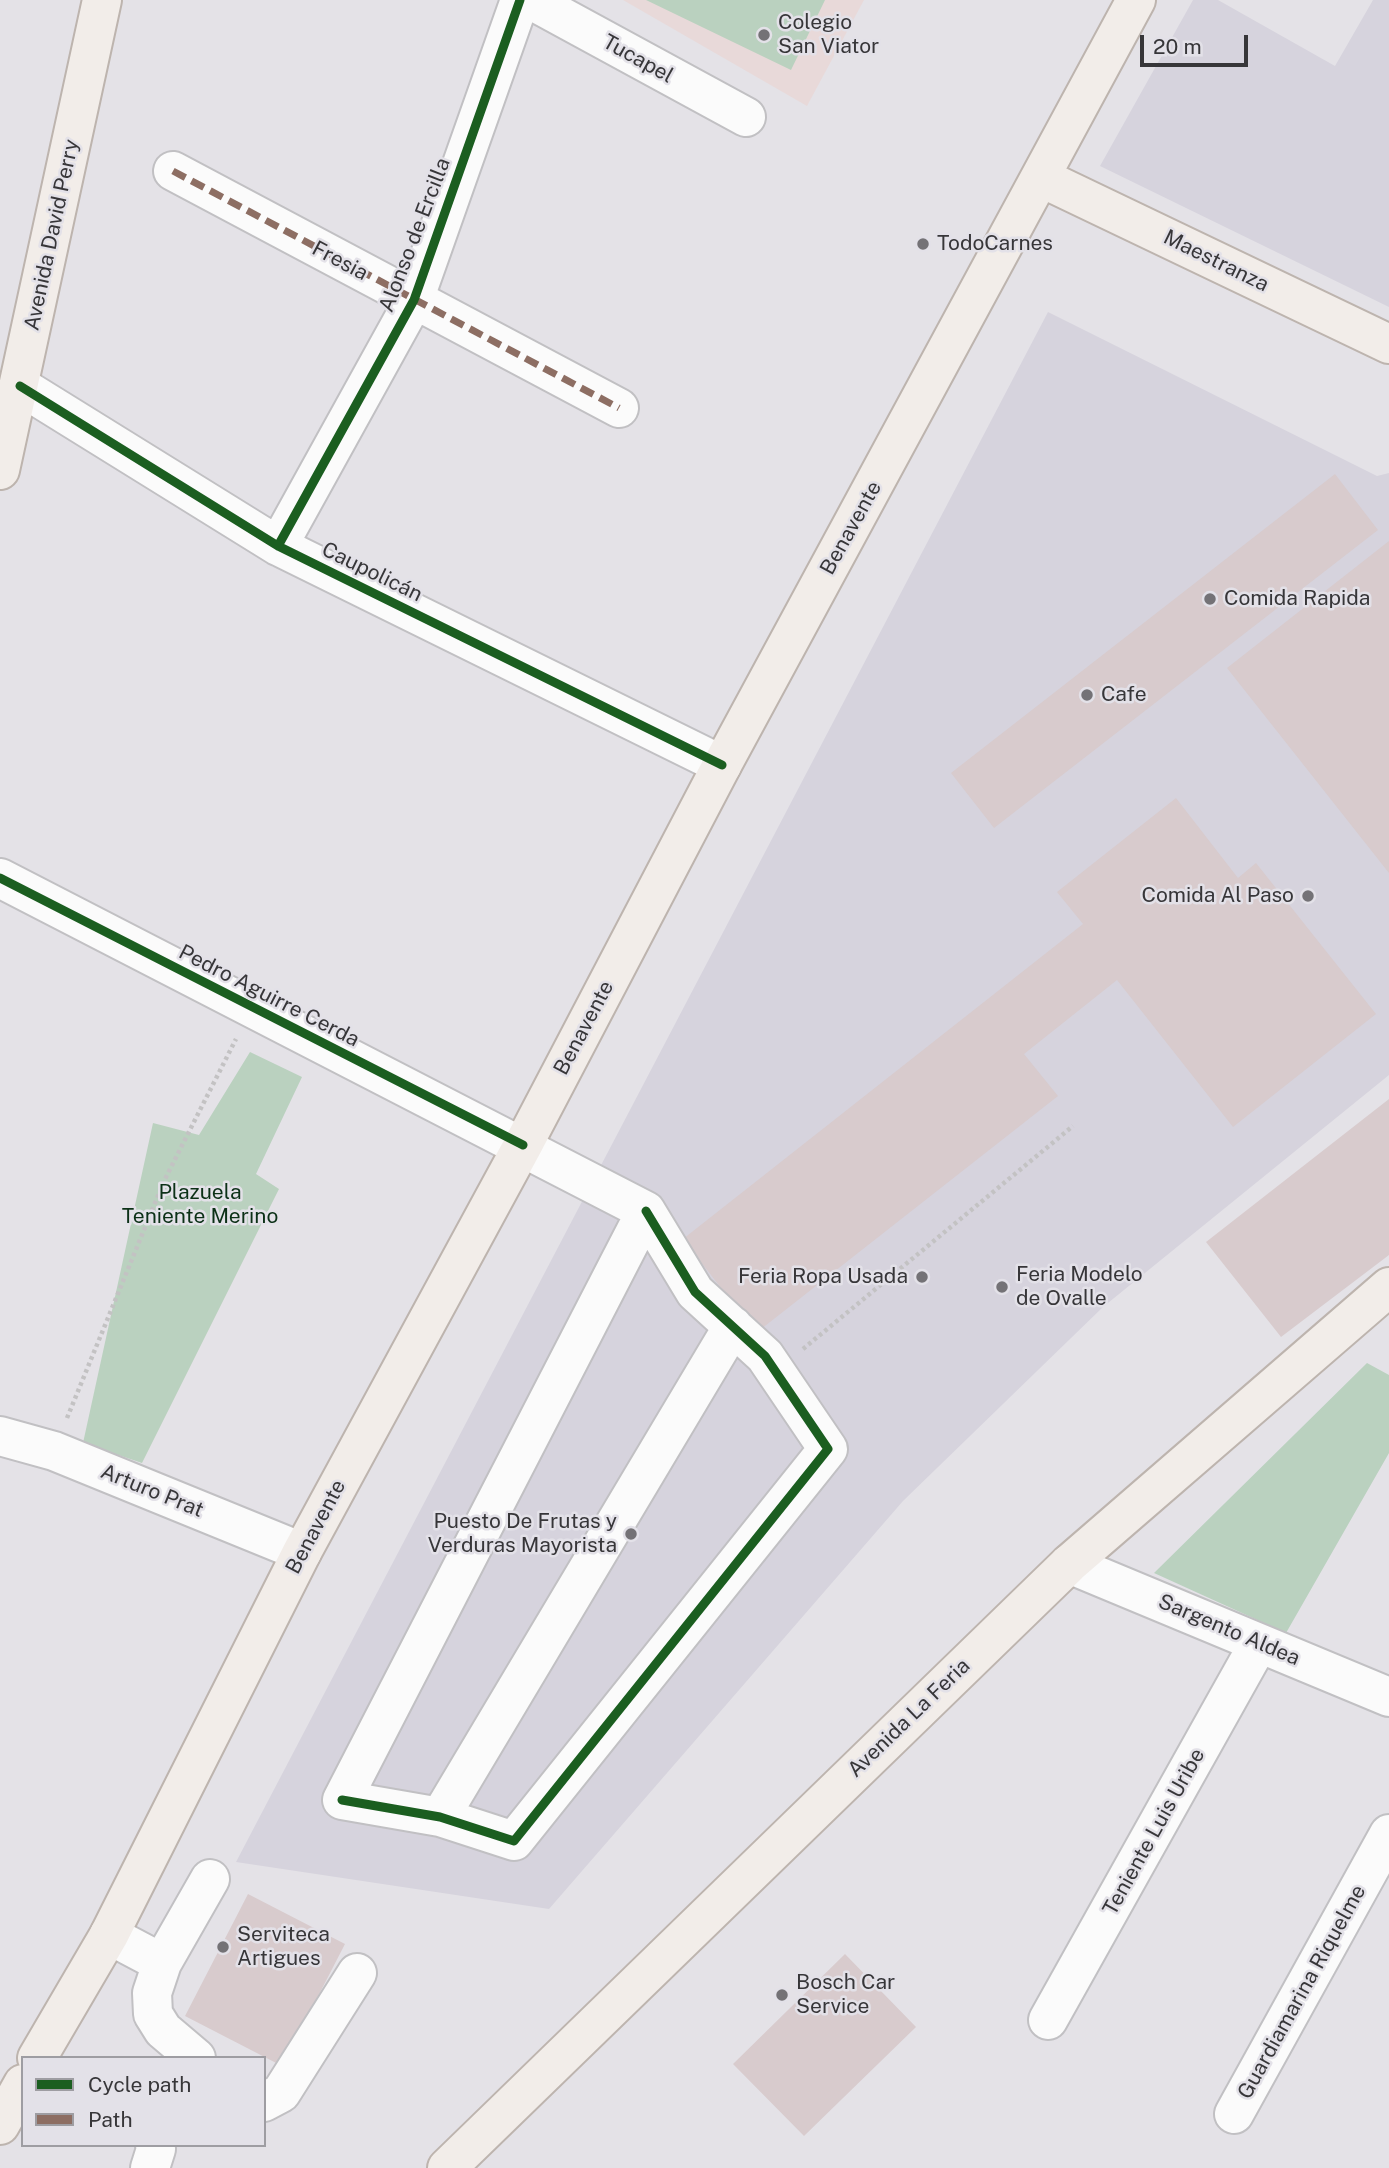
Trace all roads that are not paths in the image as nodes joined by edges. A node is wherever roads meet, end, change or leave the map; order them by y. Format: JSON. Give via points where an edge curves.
{"nodes":[{"id":1,"x":102,"y":0,"type":"edge"},
{"id":2,"x":520,"y":0,"type":"edge"},
{"id":3,"x":531,"y":0,"type":"edge"},
{"id":4,"x":1136,"y":0,"type":"edge"},
{"id":5,"x":746,"y":117,"type":"dead end"},
{"id":6,"x":173,"y":171,"type":"dead end"},
{"id":7,"x":1042,"y":178,"type":"junction"},
{"id":8,"x":414,"y":300,"type":"junction"},
{"id":9,"x":1389,"y":344,"type":"edge"},
{"id":10,"x":20,"y":386,"type":"junction"},
{"id":11,"x":619,"y":408,"type":"dead end"},
{"id":12,"x":0,"y":470,"type":"edge"},
{"id":13,"x":278,"y":545,"type":"junction"},
{"id":14,"x":722,"y":765,"type":"junction"},
{"id":15,"x":0,"y":878,"type":"edge"},
{"id":16,"x":523,"y":1145,"type":"junction"},
{"id":17,"x":646,"y":1211,"type":"junction"},
{"id":18,"x":1383,"y":1303,"type":"edge"},
{"id":19,"x":733,"y":1326,"type":"junction"},
{"id":20,"x":0,"y":1436,"type":"edge"},
{"id":21,"x":302,"y":1552,"type":"junction"},
{"id":22,"x":1069,"y":1564,"type":"junction"},
{"id":23,"x":1259,"y":1643,"type":"junction"},
{"id":24,"x":1389,"y":1697,"type":"edge"},
{"id":25,"x":440,"y":1817,"type":"junction"},
{"id":26,"x":1389,"y":1834,"type":"edge"},
{"id":27,"x":210,"y":1880,"type":"dead end"},
{"id":28,"x":109,"y":1935,"type":"junction"},
{"id":29,"x":162,"y":1963,"type":"junction"},
{"id":30,"x":356,"y":1973,"type":"dead end"},
{"id":31,"x":1048,"y":2020,"type":"dead end"},
{"id":32,"x":42,"y":2056,"type":"edge"},
{"id":33,"x":194,"y":2056,"type":"edge"},
{"id":34,"x":21,"y":2091,"type":"edge"},
{"id":35,"x":266,"y":2101,"type":"edge"},
{"id":36,"x":1234,"y":2114,"type":"dead end"},
{"id":37,"x":0,"y":2126,"type":"edge"},
{"id":38,"x":156,"y":2147,"type":"edge"},
{"id":39,"x":150,"y":2168,"type":"edge"},
{"id":40,"x":447,"y":2168,"type":"edge"}],
"edges":[{"from":1,"to":10,"type":"main road","name":"Avenida David Perry"},
{"from":2,"to":8,"type":"street","name":"Alonso de Ercilla"},
{"from":3,"to":5,"type":"street","name":"Tucapel"},
{"from":4,"to":7,"type":"main road","name":"Benavente"},
{"from":6,"to":8,"type":"street","name":"Fresia"},
{"from":7,"to":9,"type":"main road","name":"Maestranza"},
{"from":7,"to":14,"type":"main road","name":"Benavente"},
{"from":8,"to":11,"type":"street","name":"Fresia"},
{"from":8,"to":13,"type":"street","name":"Alonso de Ercilla"},
{"from":10,"to":12,"type":"main road","name":"Avenida David Perry"},
{"from":10,"to":13,"type":"street","name":"Caupolicán"},
{"from":13,"to":14,"type":"street","name":"Caupolicán"},
{"from":14,"to":16,"type":"main road","name":"Benavente"},
{"from":15,"to":16,"type":"street","name":"Pedro Aguirre Cerda"},
{"from":16,"to":17,"type":"street","name":"Pedro Aguirre Cerda"},
{"from":16,"to":21,"type":"main road","name":"Benavente"},
{"from":17,"to":19,"type":"street","via":[[695,1292]]},
{"from":17,"to":25,"type":"street","via":[[342,1800]]},
{"from":18,"to":22,"type":"main road","name":"Avenida La Feria"},
{"from":19,"to":25,"type":"street"},
{"from":19,"to":25,"type":"street","via":[[765,1356],[828,1449],[514,1842]]},
{"from":20,"to":21,"type":"street","name":"Arturo Prat","via":[[54,1451]]},
{"from":21,"to":28,"type":"main road","name":"Benavente"},
{"from":22,"to":23,"type":"street","name":"Sargento Aldea"},
{"from":22,"to":40,"type":"main road","name":"Avenida La Feria"},
{"from":23,"to":24,"type":"street","name":"Sargento Aldea"},
{"from":23,"to":31,"type":"street","name":"Teniente Luis Uribe"},
{"from":26,"to":36,"type":"street","name":"Guardiamarina Riquelme"},
{"from":27,"to":29,"type":"street"},
{"from":28,"to":29,"type":"street"},
{"from":28,"to":32,"type":"main road","name":"Benavente"},
{"from":29,"to":33,"type":"street","via":[[152,1993],[153,2014],[163,2030]]},
{"from":30,"to":35,"type":"street","via":[[281,2093]]},
{"from":34,"to":37,"type":"main road","name":"Benavente"},
{"from":38,"to":39,"type":"street"}]}
